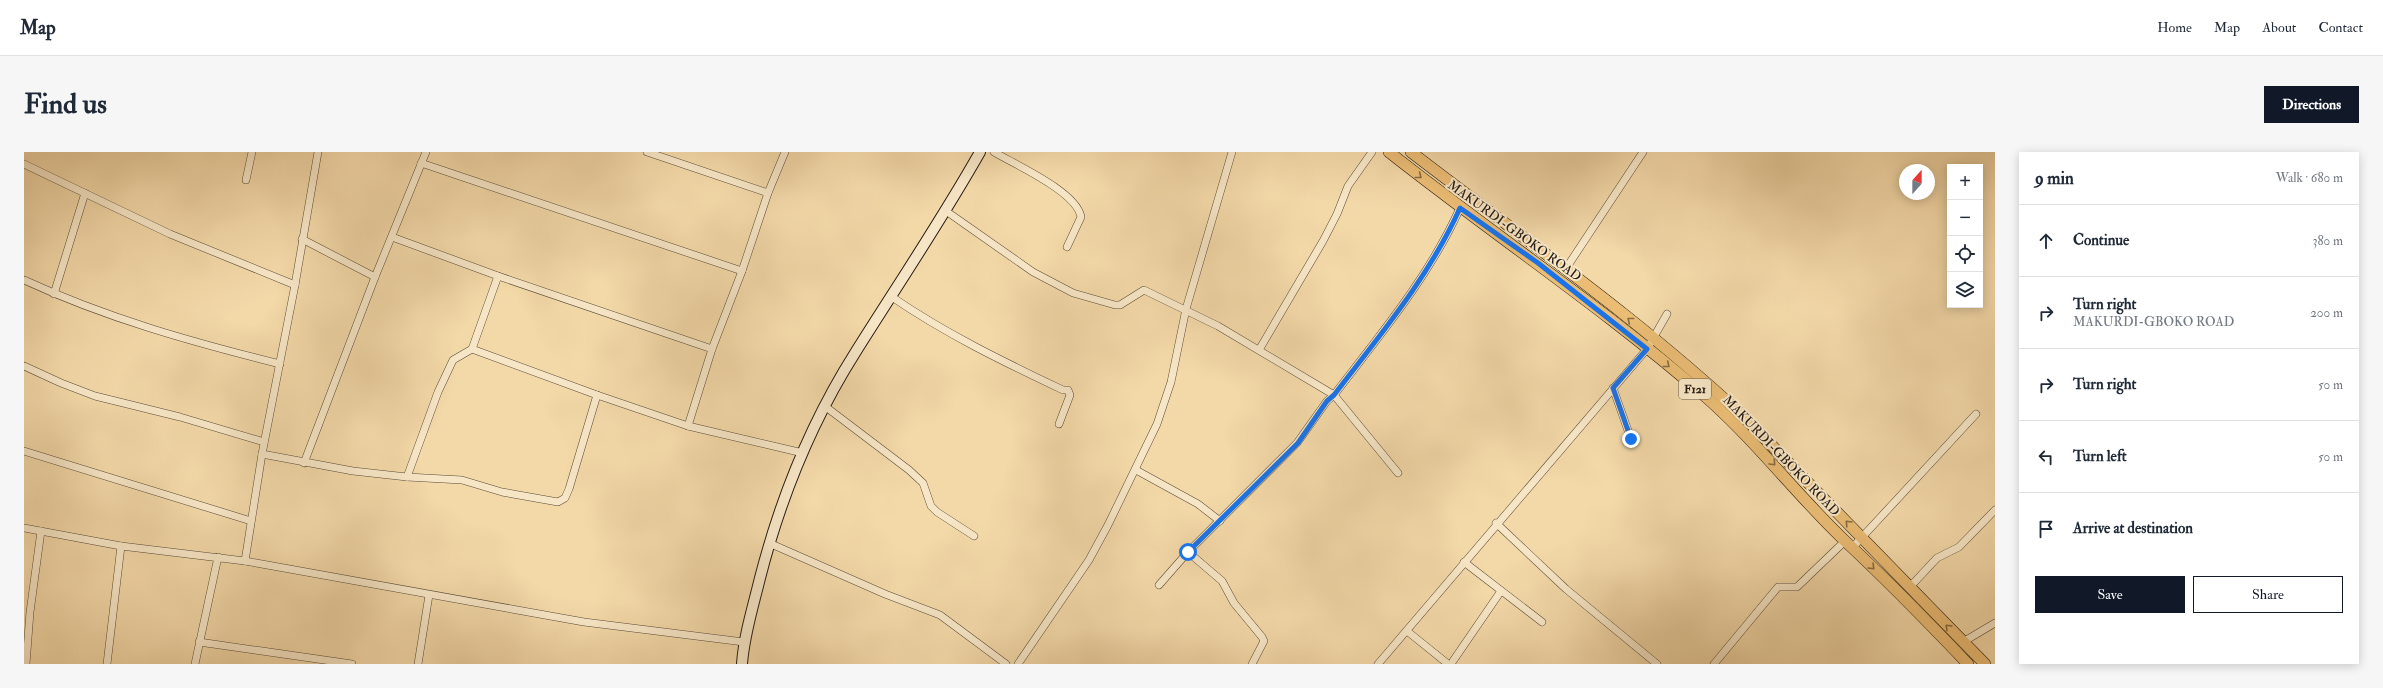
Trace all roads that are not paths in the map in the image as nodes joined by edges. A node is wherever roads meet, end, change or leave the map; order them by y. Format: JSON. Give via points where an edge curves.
{"nodes":[{"id":1,"x":252,"y":152,"type":"edge"},
{"id":2,"x":318,"y":152,"type":"edge"},
{"id":3,"x":426,"y":152,"type":"edge"},
{"id":4,"x":647,"y":152,"type":"edge"},
{"id":5,"x":785,"y":152,"type":"edge"},
{"id":6,"x":980,"y":152,"type":"edge"},
{"id":7,"x":994,"y":152,"type":"edge"},
{"id":8,"x":1232,"y":152,"type":"edge"},
{"id":9,"x":1372,"y":152,"type":"edge"},
{"id":10,"x":1388,"y":152,"type":"edge"},
{"id":11,"x":1411,"y":152,"type":"edge"},
{"id":12,"x":1643,"y":152,"type":"edge"},
{"id":13,"x":421,"y":163,"type":"junction"},
{"id":14,"x":24,"y":164,"type":"edge"},
{"id":15,"x":246,"y":180,"type":"dead end"},
{"id":16,"x":85,"y":193,"type":"junction"},
{"id":17,"x":768,"y":193,"type":"junction"},
{"id":18,"x":1460,"y":208,"type":"junction"},
{"id":19,"x":946,"y":211,"type":"junction"},
{"id":20,"x":392,"y":236,"type":"junction"},
{"id":21,"x":302,"y":239,"type":"junction"},
{"id":22,"x":1067,"y":247,"type":"dead end"},
{"id":23,"x":1564,"y":270,"type":"junction"},
{"id":24,"x":742,"y":271,"type":"junction"},
{"id":25,"x":498,"y":276,"type":"junction"},
{"id":26,"x":375,"y":277,"type":"junction"},
{"id":27,"x":24,"y":280,"type":"edge"},
{"id":28,"x":295,"y":285,"type":"junction"},
{"id":29,"x":54,"y":294,"type":"junction"},
{"id":30,"x":892,"y":297,"type":"junction"},
{"id":31,"x":1186,"y":309,"type":"junction"},
{"id":32,"x":1667,"y":314,"type":"dead end"},
{"id":33,"x":1654,"y":338,"type":"junction"},
{"id":34,"x":472,"y":349,"type":"junction"},
{"id":35,"x":712,"y":349,"type":"junction"},
{"id":36,"x":1647,"y":349,"type":"junction"},
{"id":37,"x":1260,"y":350,"type":"junction"},
{"id":38,"x":280,"y":364,"type":"junction"},
{"id":39,"x":24,"y":366,"type":"edge"},
{"id":40,"x":1613,"y":388,"type":"junction"},
{"id":41,"x":597,"y":395,"type":"junction"},
{"id":42,"x":1334,"y":395,"type":"junction"},
{"id":43,"x":826,"y":406,"type":"junction"},
{"id":44,"x":1976,"y":414,"type":"dead end"},
{"id":45,"x":1059,"y":424,"type":"dead end"},
{"id":46,"x":688,"y":426,"type":"junction"},
{"id":47,"x":1631,"y":439,"type":"dead end"},
{"id":48,"x":264,"y":442,"type":"junction"},
{"id":49,"x":24,"y":451,"type":"edge"},
{"id":50,"x":803,"y":453,"type":"junction"},
{"id":51,"x":262,"y":454,"type":"junction"},
{"id":52,"x":304,"y":464,"type":"junction"},
{"id":53,"x":1136,"y":470,"type":"junction"},
{"id":54,"x":1398,"y":473,"type":"dead end"},
{"id":55,"x":407,"y":477,"type":"junction"},
{"id":56,"x":1995,"y":510,"type":"edge"},
{"id":57,"x":251,"y":521,"type":"junction"},
{"id":58,"x":1220,"y":521,"type":"junction"},
{"id":59,"x":1496,"y":523,"type":"junction"},
{"id":60,"x":24,"y":528,"type":"edge"},
{"id":61,"x":42,"y":531,"type":"junction"},
{"id":62,"x":974,"y":536,"type":"dead end"},
{"id":63,"x":1862,"y":538,"type":"junction"},
{"id":64,"x":769,"y":543,"type":"junction"},
{"id":65,"x":1849,"y":544,"type":"junction"},
{"id":66,"x":121,"y":546,"type":"junction"},
{"id":67,"x":1188,"y":552,"type":"junction"},
{"id":68,"x":218,"y":557,"type":"junction"},
{"id":69,"x":244,"y":561,"type":"junction"},
{"id":70,"x":1464,"y":562,"type":"junction"},
{"id":71,"x":1159,"y":585,"type":"dead end"},
{"id":72,"x":1909,"y":588,"type":"junction"},
{"id":73,"x":1501,"y":590,"type":"junction"},
{"id":74,"x":429,"y":595,"type":"junction"},
{"id":75,"x":27,"y":612,"type":"edge"},
{"id":76,"x":1542,"y":622,"type":"dead end"},
{"id":77,"x":1995,"y":623,"type":"edge"},
{"id":78,"x":1407,"y":631,"type":"junction"},
{"id":79,"x":199,"y":642,"type":"junction"},
{"id":80,"x":744,"y":642,"type":"junction"},
{"id":81,"x":1963,"y":642,"type":"junction"},
{"id":82,"x":1450,"y":662,"type":"edge"},
{"id":83,"x":26,"y":664,"type":"edge"},
{"id":84,"x":107,"y":664,"type":"edge"},
{"id":85,"x":195,"y":664,"type":"edge"},
{"id":86,"x":352,"y":664,"type":"edge"},
{"id":87,"x":418,"y":664,"type":"edge"},
{"id":88,"x":742,"y":664,"type":"edge"},
{"id":89,"x":1006,"y":664,"type":"edge"},
{"id":90,"x":1018,"y":664,"type":"edge"},
{"id":91,"x":1252,"y":664,"type":"edge"},
{"id":92,"x":1378,"y":664,"type":"edge"},
{"id":93,"x":1657,"y":664,"type":"edge"},
{"id":94,"x":1714,"y":664,"type":"edge"},
{"id":95,"x":1968,"y":664,"type":"edge"},
{"id":96,"x":1985,"y":664,"type":"edge"}],
"edges":[{"from":1,"to":15,"type":"street"},
{"from":2,"to":21,"type":"street"},
{"from":3,"to":13,"type":"street"},
{"from":4,"to":17,"type":"street"},
{"from":5,"to":17,"type":"street"},
{"from":6,"to":19,"type":"street"},
{"from":7,"to":22,"type":"street","via":[[1056,187],[1074,201],[1081,217]]},
{"from":8,"to":31,"type":"street"},
{"from":9,"to":37,"type":"street","via":[[1348,186],[1323,241]]},
{"from":10,"to":18,"type":"main road","name":"MAKURDI-GBOKO ROAD","number":"F121","one_way":true},
{"from":11,"to":23,"type":"main road","number":"F121"},
{"from":12,"to":23,"type":"street"},
{"from":13,"to":20,"type":"street"},
{"from":13,"to":24,"type":"street"},
{"from":14,"to":16,"type":"street"},
{"from":16,"to":28,"type":"street","via":[[215,254]]},
{"from":16,"to":29,"type":"street"},
{"from":17,"to":24,"type":"street"},
{"from":18,"to":36,"type":"main road","name":"MAKURDI-GBOKO ROAD","number":"F121","via":[[1538,263]]},
{"from":18,"to":42,"type":"street","via":[[1433,260],[1413,291]]},
{"from":19,"to":30,"type":"street"},
{"from":19,"to":31,"type":"street","via":[[1033,272],[1073,293],[1120,305],[1144,290]]},
{"from":20,"to":25,"type":"street"},
{"from":20,"to":26,"type":"street"},
{"from":21,"to":26,"type":"street"},
{"from":21,"to":28,"type":"street"},
{"from":33,"to":23,"type":"main road","number":"F121","one_way":true},
{"from":24,"to":35,"type":"street"},
{"from":25,"to":34,"type":"street"},
{"from":25,"to":35,"type":"street"},
{"from":26,"to":52,"type":"street"},
{"from":27,"to":29,"type":"street"},
{"from":28,"to":38,"type":"street"},
{"from":29,"to":38,"type":"street","via":[[137,325]]},
{"from":30,"to":43,"type":"street","via":[[854,353]]},
{"from":30,"to":45,"type":"street","via":[[978,350],[1063,390],[1068,390],[1070,395]]},
{"from":31,"to":37,"type":"street"},
{"from":31,"to":53,"type":"street","via":[[1171,382],[1157,424]]},
{"from":32,"to":33,"type":"street"},
{"from":33,"to":36,"type":"street"},
{"from":63,"to":33,"type":"main road","number":"F121","one_way":true,"via":[[1746,419]]},
{"from":34,"to":41,"type":"street"},
{"from":34,"to":55,"type":"street","via":[[452,360]]},
{"from":35,"to":46,"type":"street"},
{"from":36,"to":40,"type":"street"},
{"from":36,"to":65,"type":"main road","name":"MAKURDI-GBOKO ROAD","number":"F121","one_way":true,"via":[[1739,427]]},
{"from":37,"to":42,"type":"street"},
{"from":38,"to":48,"type":"street"},
{"from":39,"to":48,"type":"street","via":[[61,384],[96,396]]},
{"from":40,"to":47,"type":"street"},
{"from":40,"to":59,"type":"street"},
{"from":41,"to":46,"type":"street"},
{"from":41,"to":55,"type":"street","via":[[569,489],[561,501],[502,492],[462,480]]},
{"from":42,"to":54,"type":"street"},
{"from":42,"to":58,"type":"street","via":[[1298,443]]},
{"from":43,"to":50,"type":"street"},
{"from":43,"to":62,"type":"street","via":[[923,483],[931,506],[936,512]]},
{"from":44,"to":63,"type":"street"},
{"from":46,"to":50,"type":"street"},
{"from":48,"to":51,"type":"street"},
{"from":49,"to":57,"type":"street"},
{"from":50,"to":64,"type":"street"},
{"from":51,"to":52,"type":"street"},
{"from":51,"to":57,"type":"street"},
{"from":52,"to":55,"type":"street"},
{"from":53,"to":58,"type":"street","via":[[1198,504]]},
{"from":53,"to":90,"type":"street","via":[[1088,560]]},
{"from":56,"to":72,"type":"street","via":[[1959,547],[1937,558]]},
{"from":57,"to":69,"type":"street"},
{"from":58,"to":67,"type":"street"},
{"from":59,"to":70,"type":"street"},
{"from":59,"to":93,"type":"street","via":[[1566,589]]},
{"from":60,"to":61,"type":"street"},
{"from":61,"to":66,"type":"street"},
{"from":61,"to":75,"type":"street"},
{"from":63,"to":65,"type":"street"},
{"from":63,"to":72,"type":"main road","number":"F121"},
{"from":64,"to":80,"type":"street"},
{"from":64,"to":89,"type":"street","via":[[940,616]]},
{"from":65,"to":94,"type":"street","via":[[1797,587],[1778,587]]},
{"from":65,"to":95,"type":"main road","name":"MAKURDI-GBOKO ROAD","number":"F121","one_way":true},
{"from":66,"to":68,"type":"street"},
{"from":66,"to":84,"type":"street"},
{"from":67,"to":71,"type":"street"},
{"from":67,"to":91,"type":"street","via":[[1222,581],[1234,603],[1262,637],[1264,641]]},
{"from":68,"to":69,"type":"street"},
{"from":68,"to":79,"type":"street"},
{"from":69,"to":74,"type":"street"},
{"from":70,"to":73,"type":"street"},
{"from":70,"to":78,"type":"street"},
{"from":81,"to":72,"type":"main road","number":"F121","one_way":true},
{"from":73,"to":76,"type":"street"},
{"from":73,"to":82,"type":"street"},
{"from":74,"to":80,"type":"street","via":[[584,622]]},
{"from":74,"to":87,"type":"street"},
{"from":75,"to":83,"type":"street"},
{"from":77,"to":81,"type":"street"},
{"from":78,"to":82,"type":"street"},
{"from":78,"to":92,"type":"street"},
{"from":79,"to":85,"type":"street"},
{"from":79,"to":86,"type":"street"},
{"from":80,"to":88,"type":"street"},
{"from":81,"to":96,"type":"main road","number":"F121"}]}
